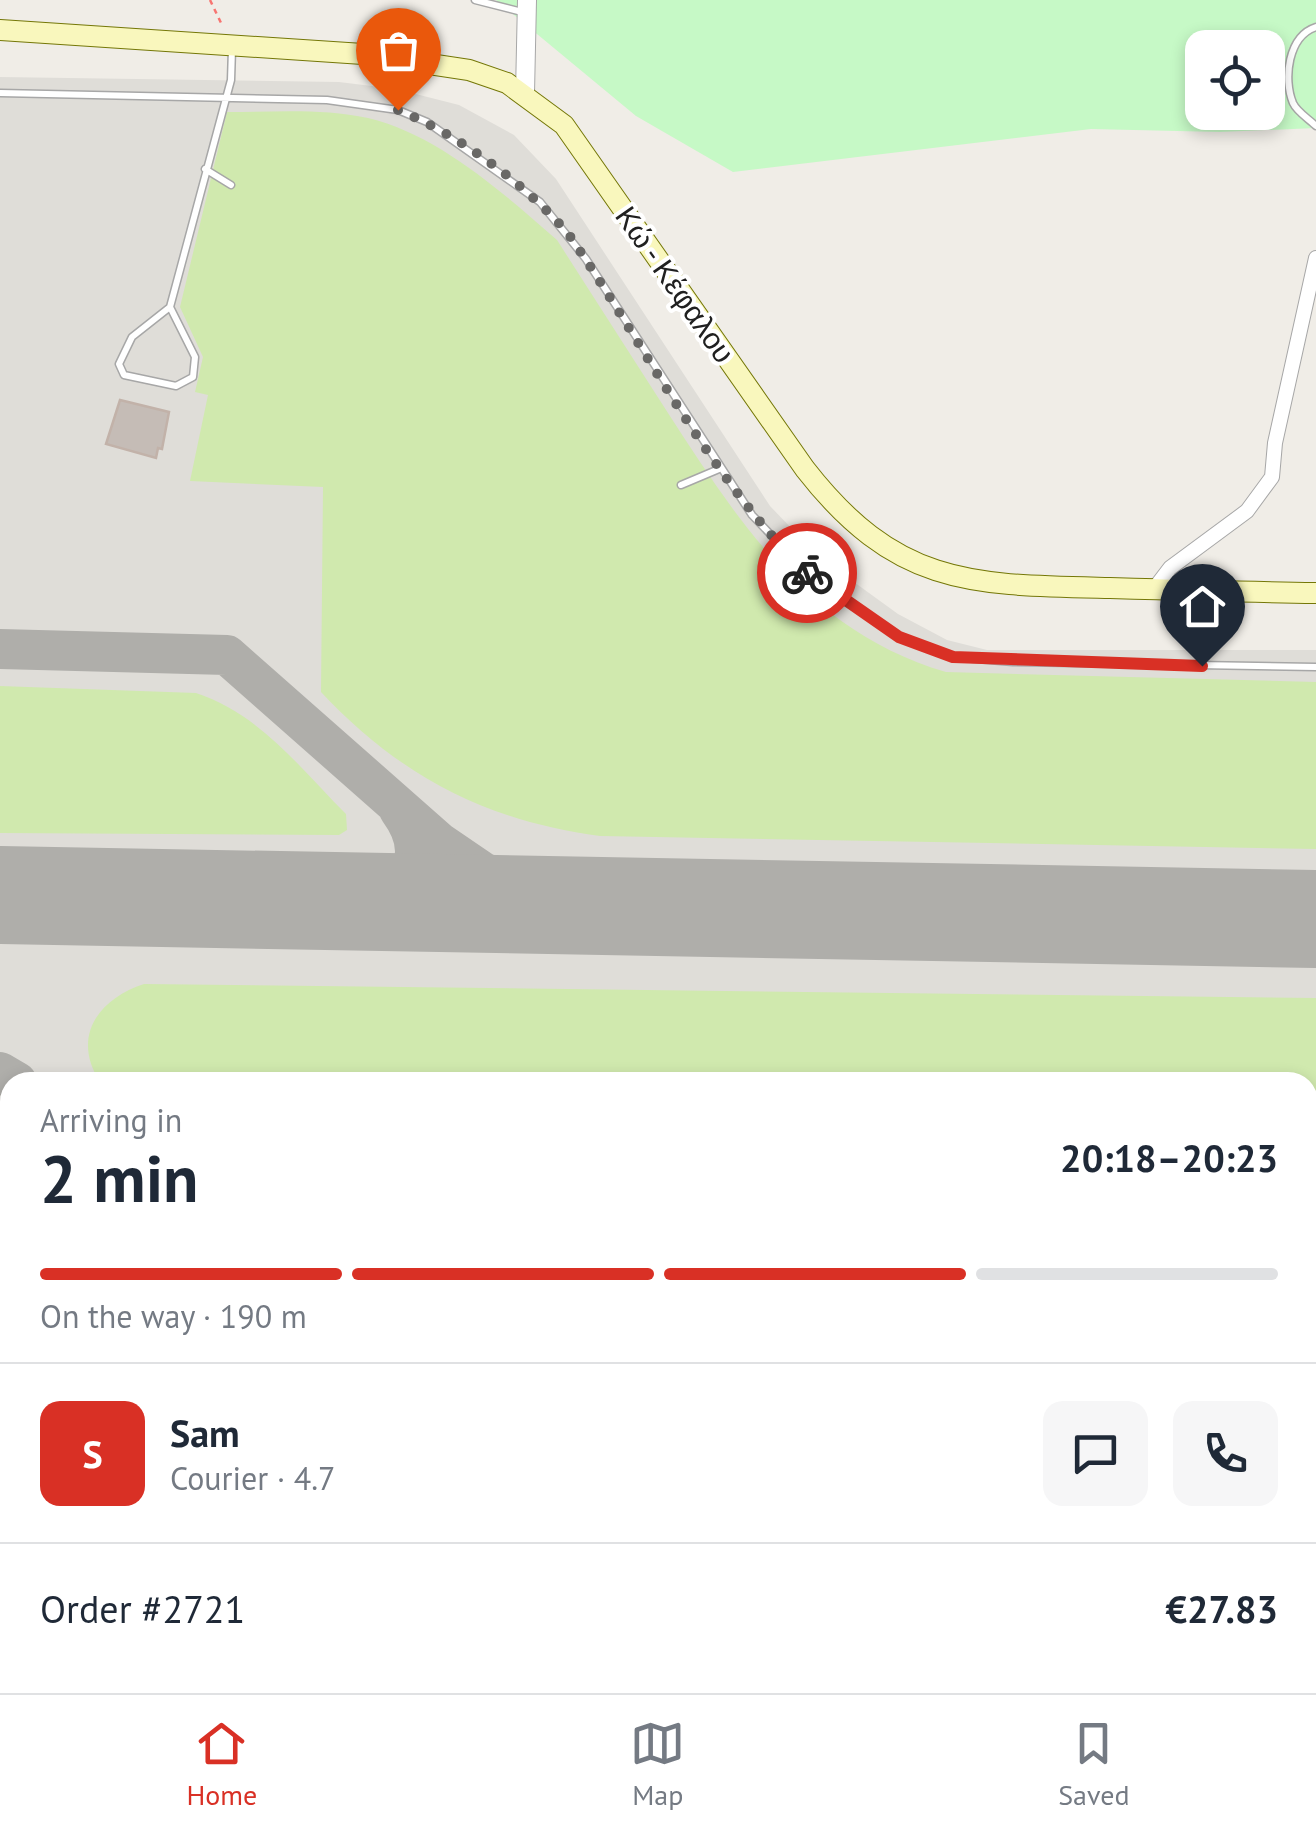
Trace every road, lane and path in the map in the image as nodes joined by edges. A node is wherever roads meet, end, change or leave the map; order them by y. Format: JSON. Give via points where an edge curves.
{"nodes":[{"id":1,"x":210,"y":0,"type":"edge"},
{"id":2,"x":475,"y":0,"type":"edge"},
{"id":3,"x":527,"y":7,"type":"edge"},
{"id":4,"x":1316,"y":27,"type":"edge"},
{"id":5,"x":0,"y":30,"type":"edge"},
{"id":6,"x":232,"y":46,"type":"junction"},
{"id":7,"x":0,"y":92,"type":"edge"},
{"id":8,"x":525,"y":93,"type":"junction"},
{"id":9,"x":223,"y":100,"type":"junction"},
{"id":10,"x":1316,"y":126,"type":"edge"},
{"id":11,"x":206,"y":169,"type":"junction"},
{"id":12,"x":231,"y":185,"type":"dead end"},
{"id":13,"x":1316,"y":258,"type":"edge"},
{"id":14,"x":170,"y":307,"type":"junction"},
{"id":15,"x":719,"y":468,"type":"junction"},
{"id":16,"x":681,"y":485,"type":"dead end"},
{"id":17,"x":1154,"y":589,"type":"junction"},
{"id":18,"x":1316,"y":593,"type":"edge"},
{"id":19,"x":1316,"y":668,"type":"edge"}],
"edges":[{"from":1,"to":6,"type":"path"},
{"from":2,"to":3,"type":"lane"},
{"from":3,"to":8,"type":"street"},
{"from":4,"to":10,"type":"lane","via":[[1298,42],[1287,67],[1294,106]]},
{"from":5,"to":6,"type":"main road","name":"Κώ - Κέφαλου"},
{"from":6,"to":8,"type":"main road","name":"Κώ - Κέφαλου","via":[[362,54],[469,70]]},
{"from":6,"to":9,"type":"lane"},
{"from":7,"to":9,"type":"lane"},
{"from":8,"to":17,"type":"main road","name":"Κώ - Κέφαλου","via":[[564,125],[805,469],[854,524],[912,562],[980,584]]},
{"from":9,"to":11,"type":"lane"},
{"from":9,"to":15,"type":"lane","via":[[327,100],[398,110],[454,139],[540,202],[586,259]]},
{"from":11,"to":12,"type":"lane"},
{"from":11,"to":14,"type":"lane"},
{"from":13,"to":17,"type":"street","via":[[1272,477],[1248,511],[1170,568]]},
{"from":14,"to":14,"type":"lane","via":[[124,348],[118,364],[124,375],[176,386],[194,377],[195,357]]},
{"from":15,"to":16,"type":"lane"},
{"from":15,"to":19,"type":"lane","via":[[752,515],[814,580],[926,648],[1013,662]]},
{"from":17,"to":18,"type":"main road","name":"Κώ - Κέφαλου"}]}
